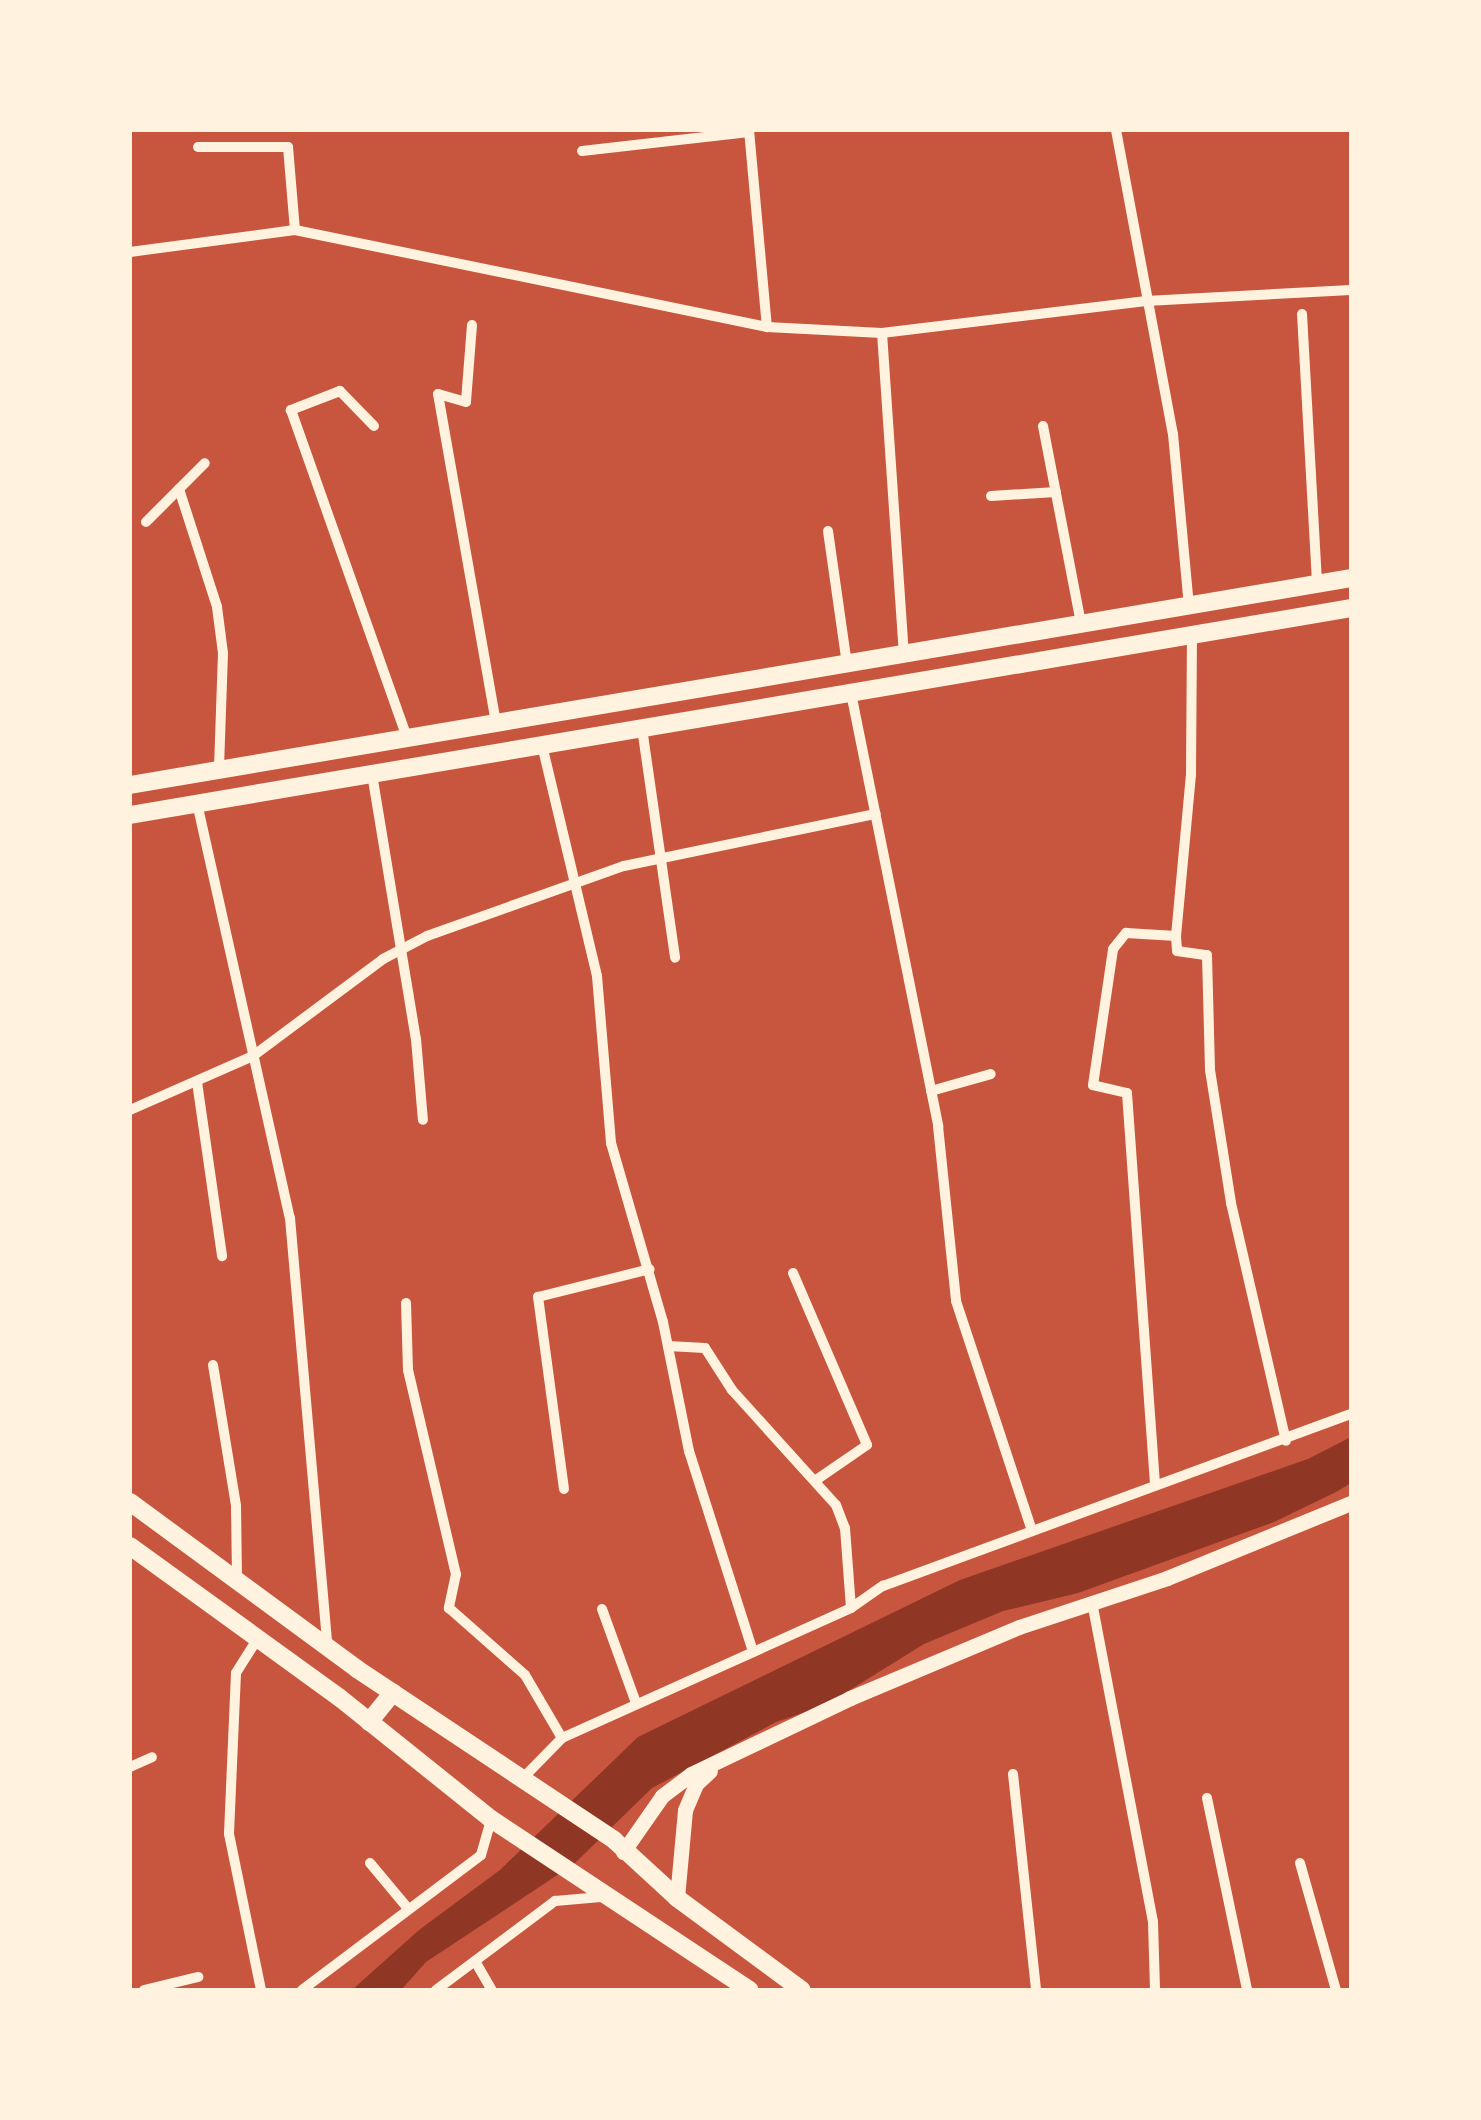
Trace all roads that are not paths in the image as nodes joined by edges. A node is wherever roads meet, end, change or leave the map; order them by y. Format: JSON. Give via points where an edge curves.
{"nodes":[{"id":1,"x":1116,"y":130,"type":"edge"},
{"id":2,"x":749,"y":131,"type":"edge"},
{"id":3,"x":198,"y":147,"type":"dead end"},
{"id":4,"x":582,"y":151,"type":"dead end"},
{"id":5,"x":295,"y":230,"type":"junction"},
{"id":6,"x":130,"y":252,"type":"edge"},
{"id":7,"x":1351,"y":290,"type":"edge"},
{"id":8,"x":1146,"y":301,"type":"junction"},
{"id":9,"x":1302,"y":314,"type":"dead end"},
{"id":10,"x":472,"y":325,"type":"dead end"},
{"id":11,"x":767,"y":327,"type":"junction"},
{"id":12,"x":882,"y":333,"type":"junction"},
{"id":13,"x":374,"y":426,"type":"dead end"},
{"id":14,"x":1043,"y":426,"type":"dead end"},
{"id":15,"x":205,"y":464,"type":"dead end"},
{"id":16,"x":179,"y":490,"type":"junction"},
{"id":17,"x":1056,"y":492,"type":"junction"},
{"id":18,"x":992,"y":496,"type":"dead end"},
{"id":19,"x":146,"y":522,"type":"dead end"},
{"id":20,"x":828,"y":530,"type":"dead end"},
{"id":21,"x":1351,"y":578,"type":"edge"},
{"id":22,"x":1317,"y":584,"type":"junction"},
{"id":23,"x":1189,"y":606,"type":"junction"},
{"id":24,"x":1351,"y":608,"type":"edge"},
{"id":25,"x":1081,"y":624,"type":"junction"},
{"id":26,"x":1192,"y":634,"type":"junction"},
{"id":27,"x":904,"y":654,"type":"junction"},
{"id":28,"x":846,"y":664,"type":"junction"},
{"id":29,"x":852,"y":693,"type":"junction"},
{"id":30,"x":496,"y":723,"type":"junction"},
{"id":31,"x":642,"y":728,"type":"junction"},
{"id":32,"x":407,"y":738,"type":"junction"},
{"id":33,"x":542,"y":745,"type":"junction"},
{"id":34,"x":219,"y":770,"type":"junction"},
{"id":35,"x":372,"y":774,"type":"junction"},
{"id":36,"x":130,"y":785,"type":"edge"},
{"id":37,"x":197,"y":804,"type":"junction"},
{"id":38,"x":876,"y":814,"type":"junction"},
{"id":39,"x":130,"y":815,"type":"edge"},
{"id":40,"x":661,"y":858,"type":"junction"},
{"id":41,"x":572,"y":883,"type":"junction"},
{"id":42,"x":1176,"y":936,"type":"junction"},
{"id":43,"x":403,"y":948,"type":"junction"},
{"id":44,"x":675,"y":958,"type":"dead end"},
{"id":45,"x":253,"y":1056,"type":"junction"},
{"id":46,"x":990,"y":1074,"type":"dead end"},
{"id":47,"x":197,"y":1082,"type":"junction"},
{"id":48,"x":931,"y":1091,"type":"junction"},
{"id":49,"x":131,"y":1106,"type":"edge"},
{"id":50,"x":423,"y":1120,"type":"dead end"},
{"id":51,"x":222,"y":1256,"type":"dead end"},
{"id":52,"x":650,"y":1269,"type":"junction"},
{"id":53,"x":793,"y":1272,"type":"dead end"},
{"id":54,"x":406,"y":1303,"type":"dead end"},
{"id":55,"x":668,"y":1346,"type":"junction"},
{"id":56,"x":213,"y":1366,"type":"dead end"},
{"id":57,"x":1351,"y":1414,"type":"edge"},
{"id":58,"x":1286,"y":1441,"type":"junction"},
{"id":59,"x":816,"y":1480,"type":"junction"},
{"id":60,"x":1156,"y":1484,"type":"junction"},
{"id":61,"x":564,"y":1489,"type":"dead end"},
{"id":62,"x":130,"y":1502,"type":"edge"},
{"id":63,"x":1351,"y":1502,"type":"edge"},
{"id":64,"x":1032,"y":1531,"type":"junction"},
{"id":65,"x":130,"y":1546,"type":"edge"},
{"id":66,"x":236,"y":1579,"type":"junction"},
{"id":67,"x":1092,"y":1602,"type":"junction"},
{"id":68,"x":851,"y":1608,"type":"junction"},
{"id":69,"x":602,"y":1609,"type":"dead end"},
{"id":70,"x":259,"y":1637,"type":"junction"},
{"id":71,"x":327,"y":1643,"type":"junction"},
{"id":72,"x":753,"y":1652,"type":"junction"},
{"id":73,"x":357,"y":1669,"type":"junction"},
{"id":74,"x":393,"y":1692,"type":"junction"},
{"id":75,"x":340,"y":1698,"type":"junction"},
{"id":76,"x":636,"y":1703,"type":"junction"},
{"id":77,"x":369,"y":1722,"type":"junction"},
{"id":78,"x":562,"y":1738,"type":"junction"},
{"id":79,"x":152,"y":1757,"type":"dead end"},
{"id":80,"x":720,"y":1761,"type":"junction"},
{"id":81,"x":130,"y":1767,"type":"edge"},
{"id":82,"x":1013,"y":1774,"type":"dead end"},
{"id":83,"x":527,"y":1784,"type":"junction"},
{"id":84,"x":1208,"y":1798,"type":"dead end"},
{"id":85,"x":497,"y":1823,"type":"junction"},
{"id":86,"x":618,"y":1846,"type":"junction"},
{"id":87,"x":370,"y":1863,"type":"dead end"},
{"id":88,"x":1300,"y":1863,"type":"dead end"},
{"id":89,"x":608,"y":1897,"type":"junction"},
{"id":90,"x":677,"y":1898,"type":"junction"},
{"id":91,"x":406,"y":1906,"type":"junction"},
{"id":92,"x":475,"y":1960,"type":"junction"},
{"id":93,"x":198,"y":1977,"type":"dead end"},
{"id":94,"x":144,"y":1990,"type":"edge"},
{"id":95,"x":261,"y":1990,"type":"edge"},
{"id":96,"x":302,"y":1990,"type":"edge"},
{"id":97,"x":436,"y":1990,"type":"edge"},
{"id":98,"x":492,"y":1990,"type":"edge"},
{"id":99,"x":750,"y":1990,"type":"edge"},
{"id":100,"x":802,"y":1990,"type":"edge"},
{"id":101,"x":1036,"y":1990,"type":"edge"},
{"id":102,"x":1155,"y":1990,"type":"edge"},
{"id":103,"x":1247,"y":1990,"type":"edge"},
{"id":104,"x":1336,"y":1990,"type":"edge"}],
"edges":[{"from":1,"to":8,"type":"street"},
{"from":2,"to":4,"type":"street"},
{"from":2,"to":11,"type":"street"},
{"from":3,"to":5,"type":"street","via":[[288,147]]},
{"from":5,"to":6,"type":"street"},
{"from":5,"to":11,"type":"street"},
{"from":7,"to":8,"type":"street"},
{"from":8,"to":12,"type":"street"},
{"from":8,"to":23,"type":"street","via":[[1173,434]]},
{"from":9,"to":22,"type":"street"},
{"from":10,"to":30,"type":"street","via":[[466,402],[438,394]]},
{"from":11,"to":12,"type":"street"},
{"from":12,"to":27,"type":"street"},
{"from":13,"to":32,"type":"street","via":[[340,391],[291,410]]},
{"from":14,"to":17,"type":"street"},
{"from":15,"to":16,"type":"street"},
{"from":16,"to":19,"type":"street"},
{"from":16,"to":34,"type":"street","via":[[217,606]]},
{"from":17,"to":18,"type":"street"},
{"from":17,"to":25,"type":"street"},
{"from":20,"to":28,"type":"street"},
{"from":21,"to":22,"type":"main road"},
{"from":22,"to":23,"type":"main road"},
{"from":23,"to":25,"type":"main road"},
{"from":24,"to":26,"type":"main road"},
{"from":25,"to":27,"type":"main road"},
{"from":26,"to":29,"type":"main road"},
{"from":26,"to":42,"type":"street","via":[[1191,775]]},
{"from":27,"to":28,"type":"main road"},
{"from":28,"to":30,"type":"main road"},
{"from":29,"to":31,"type":"main road"},
{"from":29,"to":38,"type":"street"},
{"from":30,"to":32,"type":"main road"},
{"from":31,"to":33,"type":"main road"},
{"from":31,"to":40,"type":"street"},
{"from":32,"to":34,"type":"main road"},
{"from":33,"to":35,"type":"main road"},
{"from":33,"to":41,"type":"street"},
{"from":34,"to":36,"type":"main road"},
{"from":35,"to":37,"type":"main road"},
{"from":35,"to":43,"type":"street"},
{"from":37,"to":39,"type":"main road"},
{"from":37,"to":45,"type":"street"},
{"from":38,"to":40,"type":"street"},
{"from":38,"to":48,"type":"street"},
{"from":40,"to":41,"type":"street"},
{"from":40,"to":44,"type":"street"},
{"from":41,"to":43,"type":"street"},
{"from":41,"to":52,"type":"street","via":[[597,976],[604,1109]]},
{"from":42,"to":58,"type":"street","via":[[1177,951],[1207,954],[1210,1070],[1231,1203]]},
{"from":42,"to":60,"type":"street","via":[[1126,934],[1113,948],[1093,1085],[1128,1093]]},
{"from":43,"to":45,"type":"street"},
{"from":43,"to":50,"type":"street"},
{"from":45,"to":47,"type":"street"},
{"from":45,"to":71,"type":"street","via":[[290,1218]]},
{"from":46,"to":48,"type":"street"},
{"from":47,"to":49,"type":"street"},
{"from":47,"to":51,"type":"street"},
{"from":48,"to":64,"type":"street","via":[[956,1301]]},
{"from":52,"to":55,"type":"street"},
{"from":52,"to":61,"type":"street","via":[[538,1297]]},
{"from":53,"to":59,"type":"street","via":[[867,1445]]},
{"from":54,"to":78,"type":"street","via":[[408,1370],[456,1574],[449,1608],[525,1675]]},
{"from":55,"to":59,"type":"street","via":[[705,1348],[732,1390]]},
{"from":55,"to":72,"type":"street","via":[[689,1451]]},
{"from":56,"to":66,"type":"street","via":[[236,1506]]},
{"from":57,"to":58,"type":"street"},
{"from":58,"to":60,"type":"street"},
{"from":59,"to":68,"type":"street","via":[[845,1528]]},
{"from":60,"to":64,"type":"street"},
{"from":62,"to":66,"type":"main road"},
{"from":63,"to":67,"type":"main road"},
{"from":64,"to":68,"type":"street","via":[[883,1586]]},
{"from":65,"to":70,"type":"main road"},
{"from":66,"to":71,"type":"main road"},
{"from":67,"to":80,"type":"main road","via":[[884,1684]]},
{"from":67,"to":102,"type":"street","via":[[1153,1922]]},
{"from":68,"to":72,"type":"street"},
{"from":69,"to":76,"type":"street"},
{"from":70,"to":75,"type":"main road"},
{"from":70,"to":95,"type":"street","via":[[236,1673],[229,1834]]},
{"from":71,"to":73,"type":"main road"},
{"from":72,"to":76,"type":"street"},
{"from":73,"to":74,"type":"main road"},
{"from":73,"to":75,"type":"main road"},
{"from":74,"to":77,"type":"main road"},
{"from":74,"to":83,"type":"main road"},
{"from":75,"to":77,"type":"main road"},
{"from":76,"to":78,"type":"street"},
{"from":77,"to":85,"type":"main road"},
{"from":78,"to":83,"type":"street"},
{"from":79,"to":81,"type":"street"},
{"from":80,"to":86,"type":"main road","via":[[662,1796]]},
{"from":80,"to":90,"type":"main road","via":[[696,1784],[685,1810]]},
{"from":82,"to":101,"type":"street"},
{"from":83,"to":86,"type":"main road"},
{"from":84,"to":103,"type":"street"},
{"from":85,"to":89,"type":"main road"},
{"from":85,"to":91,"type":"street","via":[[481,1855],[448,1884]]},
{"from":86,"to":90,"type":"main road"},
{"from":87,"to":91,"type":"street"},
{"from":88,"to":104,"type":"street"},
{"from":89,"to":92,"type":"street","via":[[556,1901]]},
{"from":89,"to":99,"type":"main road"},
{"from":90,"to":100,"type":"main road"},
{"from":91,"to":96,"type":"street"},
{"from":92,"to":97,"type":"street"},
{"from":92,"to":98,"type":"street"},
{"from":93,"to":94,"type":"street"}]}
